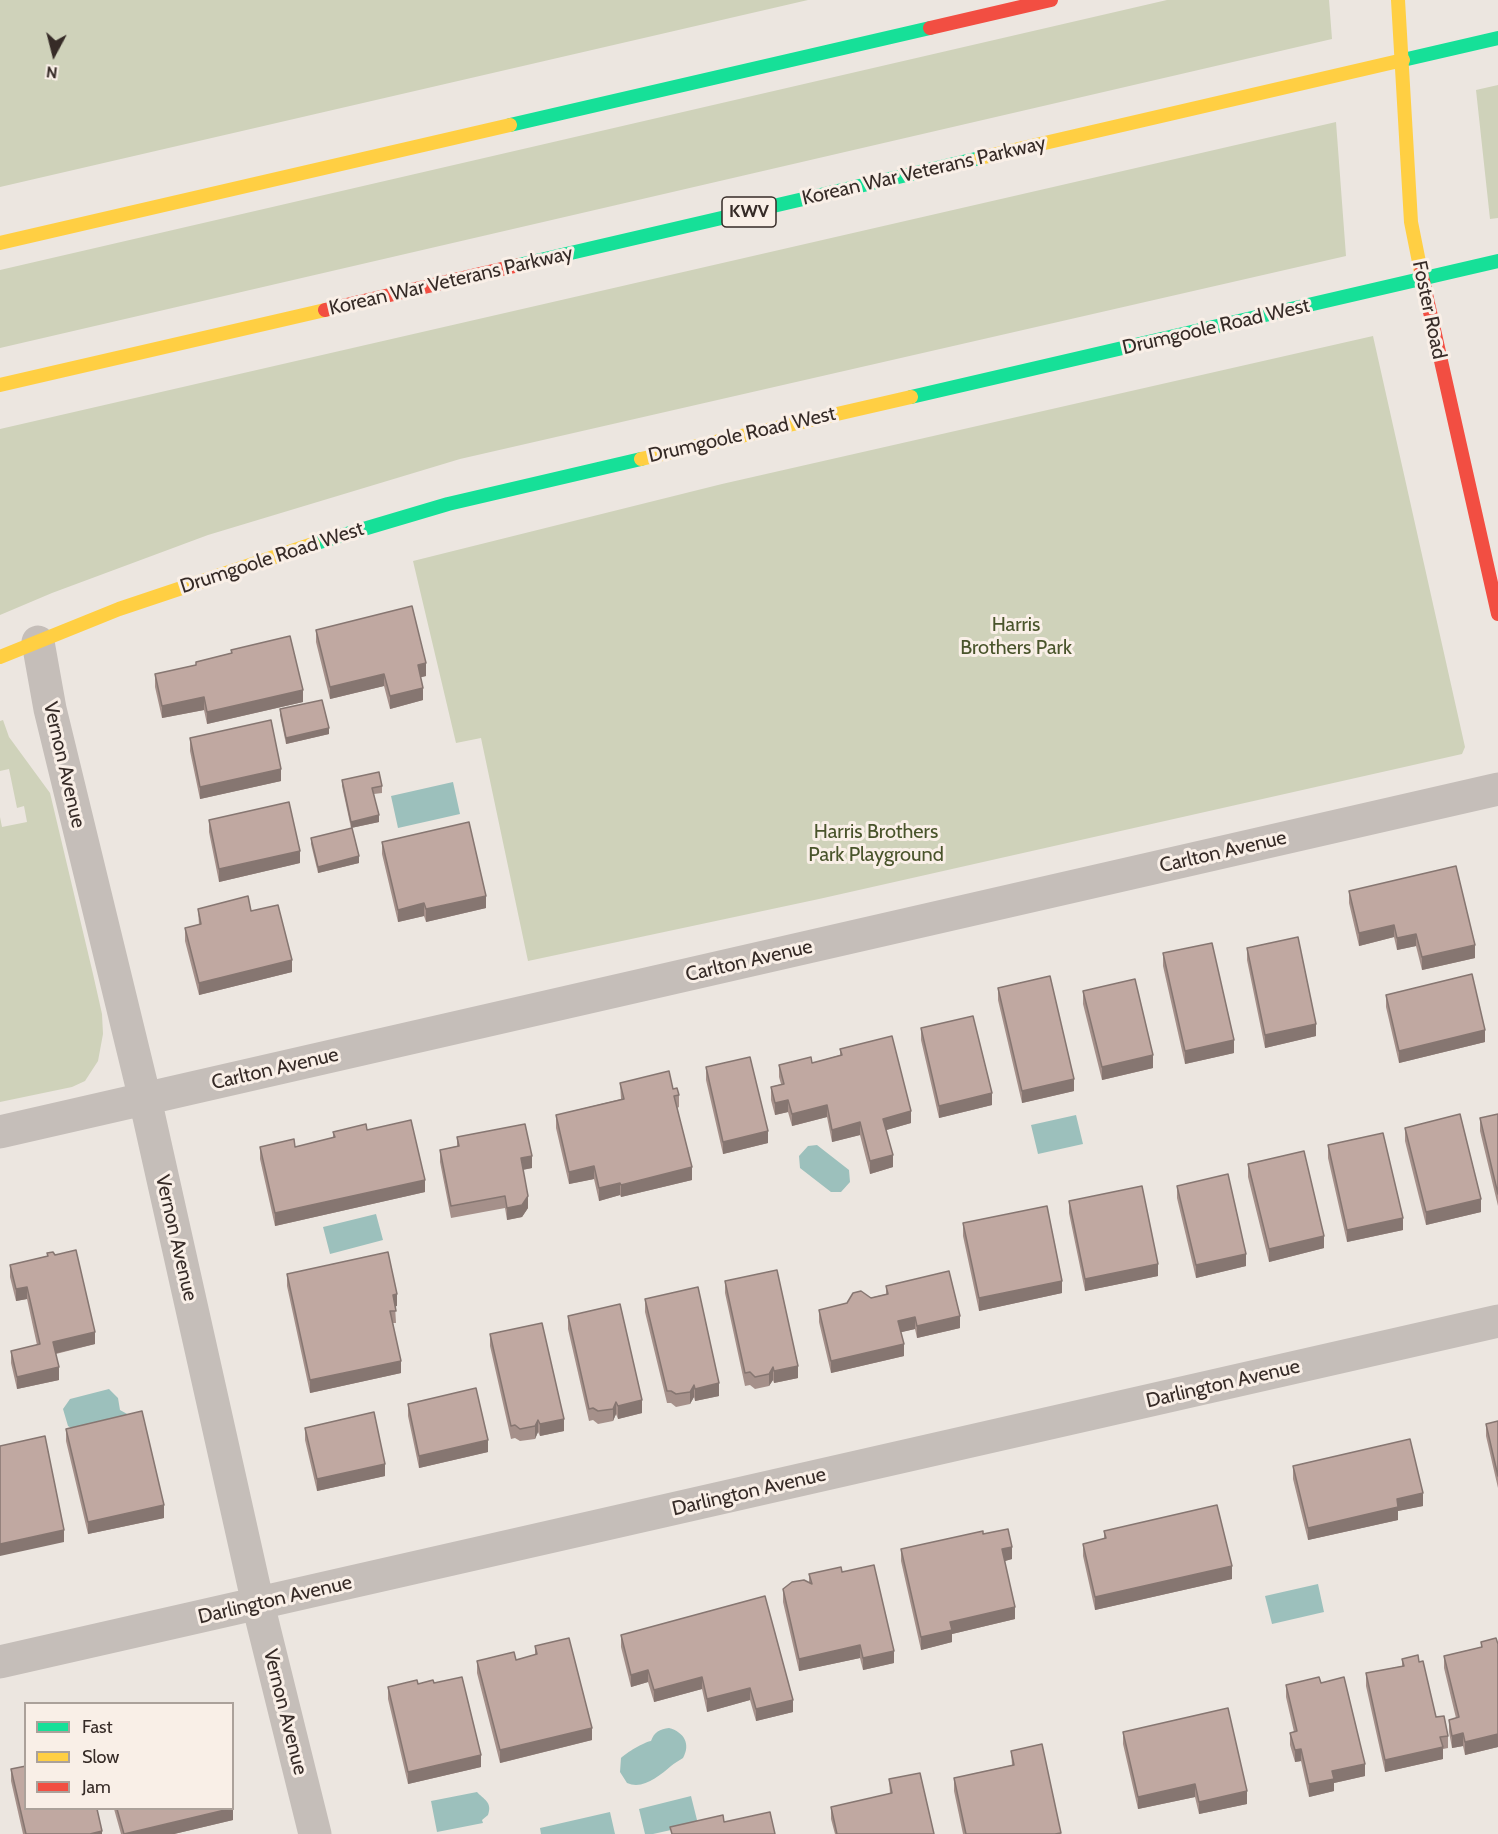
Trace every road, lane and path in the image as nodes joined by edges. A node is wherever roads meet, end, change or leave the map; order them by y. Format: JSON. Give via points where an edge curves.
{"nodes":[{"id":1,"x":1051,"y":0,"type":"edge"},
{"id":2,"x":1398,"y":0,"type":"edge"},
{"id":3,"x":1498,"y":38,"type":"edge"},
{"id":4,"x":0,"y":243,"type":"edge"},
{"id":5,"x":1498,"y":261,"type":"edge"},
{"id":6,"x":1422,"y":279,"type":"junction"},
{"id":7,"x":0,"y":385,"type":"edge"},
{"id":8,"x":1498,"y":614,"type":"edge"},
{"id":9,"x":38,"y":642,"type":"junction"},
{"id":10,"x":0,"y":657,"type":"edge"},
{"id":11,"x":1498,"y":789,"type":"edge"},
{"id":12,"x":145,"y":1099,"type":"junction"},
{"id":13,"x":0,"y":1132,"type":"edge"},
{"id":14,"x":1498,"y":1321,"type":"edge"},
{"id":15,"x":258,"y":1604,"type":"junction"},
{"id":16,"x":0,"y":1662,"type":"edge"},
{"id":17,"x":315,"y":1834,"type":"edge"}],
"edges":[{"from":1,"to":4,"type":"main road"},
{"from":2,"to":6,"type":"main road","name":"Foster Road","via":[[1411,222]]},
{"from":3,"to":7,"type":"main road","name":"Korean War Veterans Parkway","number":"KWV"},
{"from":5,"to":6,"type":"main road","name":"Drumgoole Road West"},
{"from":6,"to":8,"type":"main road","name":"Foster Road"},
{"from":6,"to":9,"type":"main road","name":"Drumgoole Road West","via":[[448,504],[264,559],[119,609]]},
{"from":9,"to":10,"type":"main road","name":"Drumgoole Road West"},
{"from":9,"to":12,"type":"street","name":"Vernon Avenue","via":[[50,709]]},
{"from":11,"to":12,"type":"street","name":"Carlton Avenue"},
{"from":12,"to":13,"type":"street","name":"Carlton Avenue"},
{"from":12,"to":15,"type":"street","name":"Vernon Avenue"},
{"from":14,"to":15,"type":"street","name":"Darlington Avenue"},
{"from":15,"to":16,"type":"street","name":"Darlington Avenue"},
{"from":15,"to":17,"type":"street","name":"Vernon Avenue"}]}
